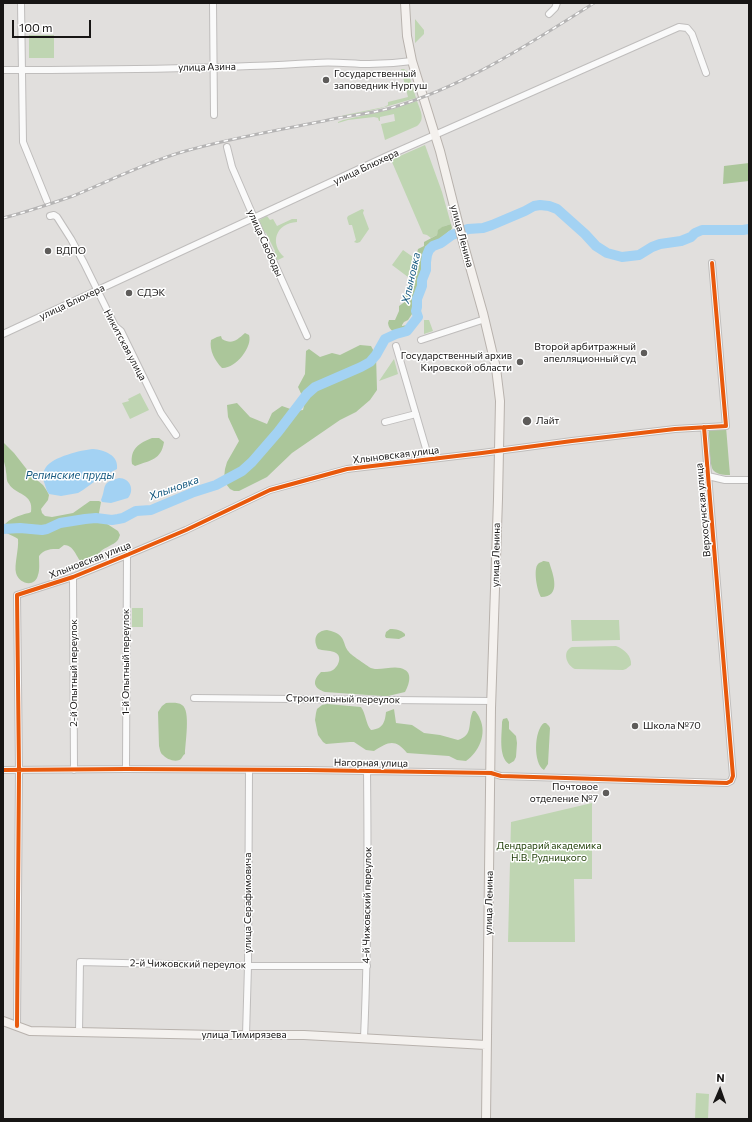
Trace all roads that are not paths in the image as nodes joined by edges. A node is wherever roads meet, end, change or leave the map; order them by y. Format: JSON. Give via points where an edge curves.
{"nodes":[{"id":1,"x":21,"y":3,"type":"edge"},
{"id":2,"x":213,"y":3,"type":"edge"},
{"id":3,"x":405,"y":3,"type":"edge"},
{"id":4,"x":557,"y":3,"type":"edge"},
{"id":5,"x":550,"y":14,"type":"dead end"},
{"id":6,"x":412,"y":61,"type":"junction"},
{"id":7,"x":214,"y":67,"type":"junction"},
{"id":8,"x":3,"y":70,"type":"edge"},
{"id":9,"x":22,"y":70,"type":"junction"},
{"id":10,"x":706,"y":73,"type":"dead end"},
{"id":11,"x":214,"y":116,"type":"dead end"},
{"id":12,"x":434,"y":136,"type":"junction"},
{"id":13,"x":227,"y":147,"type":"dead end"},
{"id":14,"x":47,"y":200,"type":"dead end"},
{"id":15,"x":50,"y":216,"type":"dead end"},
{"id":16,"x":254,"y":218,"type":"junction"},
{"id":17,"x":712,"y":263,"type":"dead end"},
{"id":18,"x":97,"y":291,"type":"junction"},
{"id":19,"x":485,"y":319,"type":"junction"},
{"id":20,"x":3,"y":334,"type":"edge"},
{"id":21,"x":307,"y":336,"type":"dead end"},
{"id":22,"x":421,"y":340,"type":"dead end"},
{"id":23,"x":396,"y":346,"type":"dead end"},
{"id":24,"x":416,"y":414,"type":"junction"},
{"id":25,"x":385,"y":422,"type":"dead end"},
{"id":26,"x":704,"y":427,"type":"junction"},
{"id":27,"x":176,"y":435,"type":"dead end"},
{"id":28,"x":499,"y":451,"type":"junction"},
{"id":29,"x":429,"y":459,"type":"junction"},
{"id":30,"x":708,"y":476,"type":"junction"},
{"id":31,"x":749,"y":480,"type":"edge"},
{"id":32,"x":127,"y":555,"type":"junction"},
{"id":33,"x":73,"y":576,"type":"junction"},
{"id":34,"x":194,"y":698,"type":"dead end"},
{"id":35,"x":492,"y":701,"type":"junction"},
{"id":36,"x":126,"y":769,"type":"junction"},
{"id":37,"x":3,"y":770,"type":"edge"},
{"id":38,"x":19,"y":770,"type":"junction"},
{"id":39,"x":74,"y":770,"type":"junction"},
{"id":40,"x":249,"y":770,"type":"junction"},
{"id":41,"x":367,"y":771,"type":"junction"},
{"id":42,"x":491,"y":773,"type":"junction"},
{"id":43,"x":733,"y":776,"type":"joint"},
{"id":44,"x":248,"y":966,"type":"junction"},
{"id":45,"x":367,"y":966,"type":"junction"},
{"id":46,"x":3,"y":1021,"type":"edge"},
{"id":47,"x":17,"y":1026,"type":"junction"},
{"id":48,"x":79,"y":1032,"type":"junction"},
{"id":49,"x":246,"y":1035,"type":"junction"},
{"id":50,"x":364,"y":1038,"type":"junction"},
{"id":51,"x":486,"y":1045,"type":"junction"},
{"id":52,"x":486,"y":1119,"type":"edge"}],
"edges":[{"from":1,"to":9,"type":"street"},
{"from":2,"to":7,"type":"street"},
{"from":3,"to":6,"type":"main road","name":"улица Ленина"},
{"from":4,"to":5,"type":"street"},
{"from":6,"to":7,"type":"street","name":"улица Азина"},
{"from":6,"to":12,"type":"main road","name":"улица Ленина"},
{"from":7,"to":9,"type":"street","name":"улица Азина"},
{"from":7,"to":11,"type":"street"},
{"from":8,"to":9,"type":"street","name":"улица Азина"},
{"from":9,"to":14,"type":"street","via":[[23,142]]},
{"from":10,"to":12,"type":"street","name":"улица Блюхера","via":[[692,34],[687,28],[679,27]]},
{"from":12,"to":16,"type":"street","name":"улица Блюхера"},
{"from":12,"to":19,"type":"main road","name":"улица Ленина"},
{"from":13,"to":16,"type":"street","name":"улица Свободы","via":[[232,167]]},
{"from":15,"to":18,"type":"street","name":"Никитская улица","via":[[57,217],[71,239]]},
{"from":16,"to":18,"type":"street","name":"улица Блюхера"},
{"from":16,"to":21,"type":"street","name":"улица Свободы"},
{"from":17,"to":26,"type":"street","via":[[726,426]]},
{"from":18,"to":20,"type":"street","name":"улица Блюхера"},
{"from":18,"to":27,"type":"street","name":"Никитская улица","via":[[115,326],[121,331],[161,413]]},
{"from":19,"to":22,"type":"street"},
{"from":19,"to":28,"type":"main road","name":"улица Ленина","via":[[500,401]]},
{"from":23,"to":24,"type":"street"},
{"from":24,"to":25,"type":"street"},
{"from":24,"to":29,"type":"street"},
{"from":26,"to":28,"type":"street","name":"Хлыновская улица"},
{"from":26,"to":30,"type":"street","name":"Верхосунская улица"},
{"from":28,"to":29,"type":"street","name":"Хлыновская улица"},
{"from":28,"to":35,"type":"main road","name":"улица Ленина"},
{"from":29,"to":32,"type":"street","name":"Хлыновская улица","via":[[347,469],[270,490]]},
{"from":30,"to":31,"type":"street","via":[[725,480]]},
{"from":30,"to":43,"type":"street","name":"Верхосунская улица"},
{"from":32,"to":33,"type":"street","name":"Хлыновская улица"},
{"from":32,"to":36,"type":"street","name":"1-й Опытный переулок"},
{"from":33,"to":38,"type":"street","name":"Хлыновская улица","via":[[17,595]]},
{"from":33,"to":39,"type":"street","name":"2-й Опытный переулок"},
{"from":34,"to":35,"type":"street","name":"Строительный переулок"},
{"from":35,"to":42,"type":"main road","name":"улица Ленина"},
{"from":36,"to":39,"type":"street","name":"Нагорная улица"},
{"from":36,"to":40,"type":"street","name":"Нагорная улица"},
{"from":37,"to":38,"type":"street","name":"Нагорная улица"},
{"from":38,"to":39,"type":"street","name":"Нагорная улица"},
{"from":38,"to":47,"type":"street"},
{"from":40,"to":41,"type":"street","name":"Нагорная улица"},
{"from":40,"to":44,"type":"street","name":"улица Серафимовича"},
{"from":41,"to":42,"type":"street","name":"Нагорная улица"},
{"from":41,"to":45,"type":"street","name":"4-й Чижовский переулок"},
{"from":42,"to":43,"type":"street","name":"Нагорная улица","via":[[501,776],[727,783]]},
{"from":42,"to":51,"type":"main road","name":"улица Ленина"},
{"from":44,"to":45,"type":"street","name":"2-й Чижовский переулок"},
{"from":44,"to":48,"type":"street","name":"2-й Чижовский переулок","via":[[80,962]]},
{"from":44,"to":49,"type":"street","name":"улица Серафимовича"},
{"from":45,"to":50,"type":"street","name":"4-й Чижовский переулок"},
{"from":46,"to":47,"type":"main road","name":"улица Тимирязева"},
{"from":47,"to":48,"type":"main road","name":"улица Тимирязева","via":[[30,1031]]},
{"from":48,"to":49,"type":"main road","name":"улица Тимирязева"},
{"from":49,"to":50,"type":"main road","name":"улица Тимирязева"},
{"from":50,"to":51,"type":"main road","name":"улица Тимирязева"},
{"from":51,"to":52,"type":"main road","name":"улица Ленина"}]}
